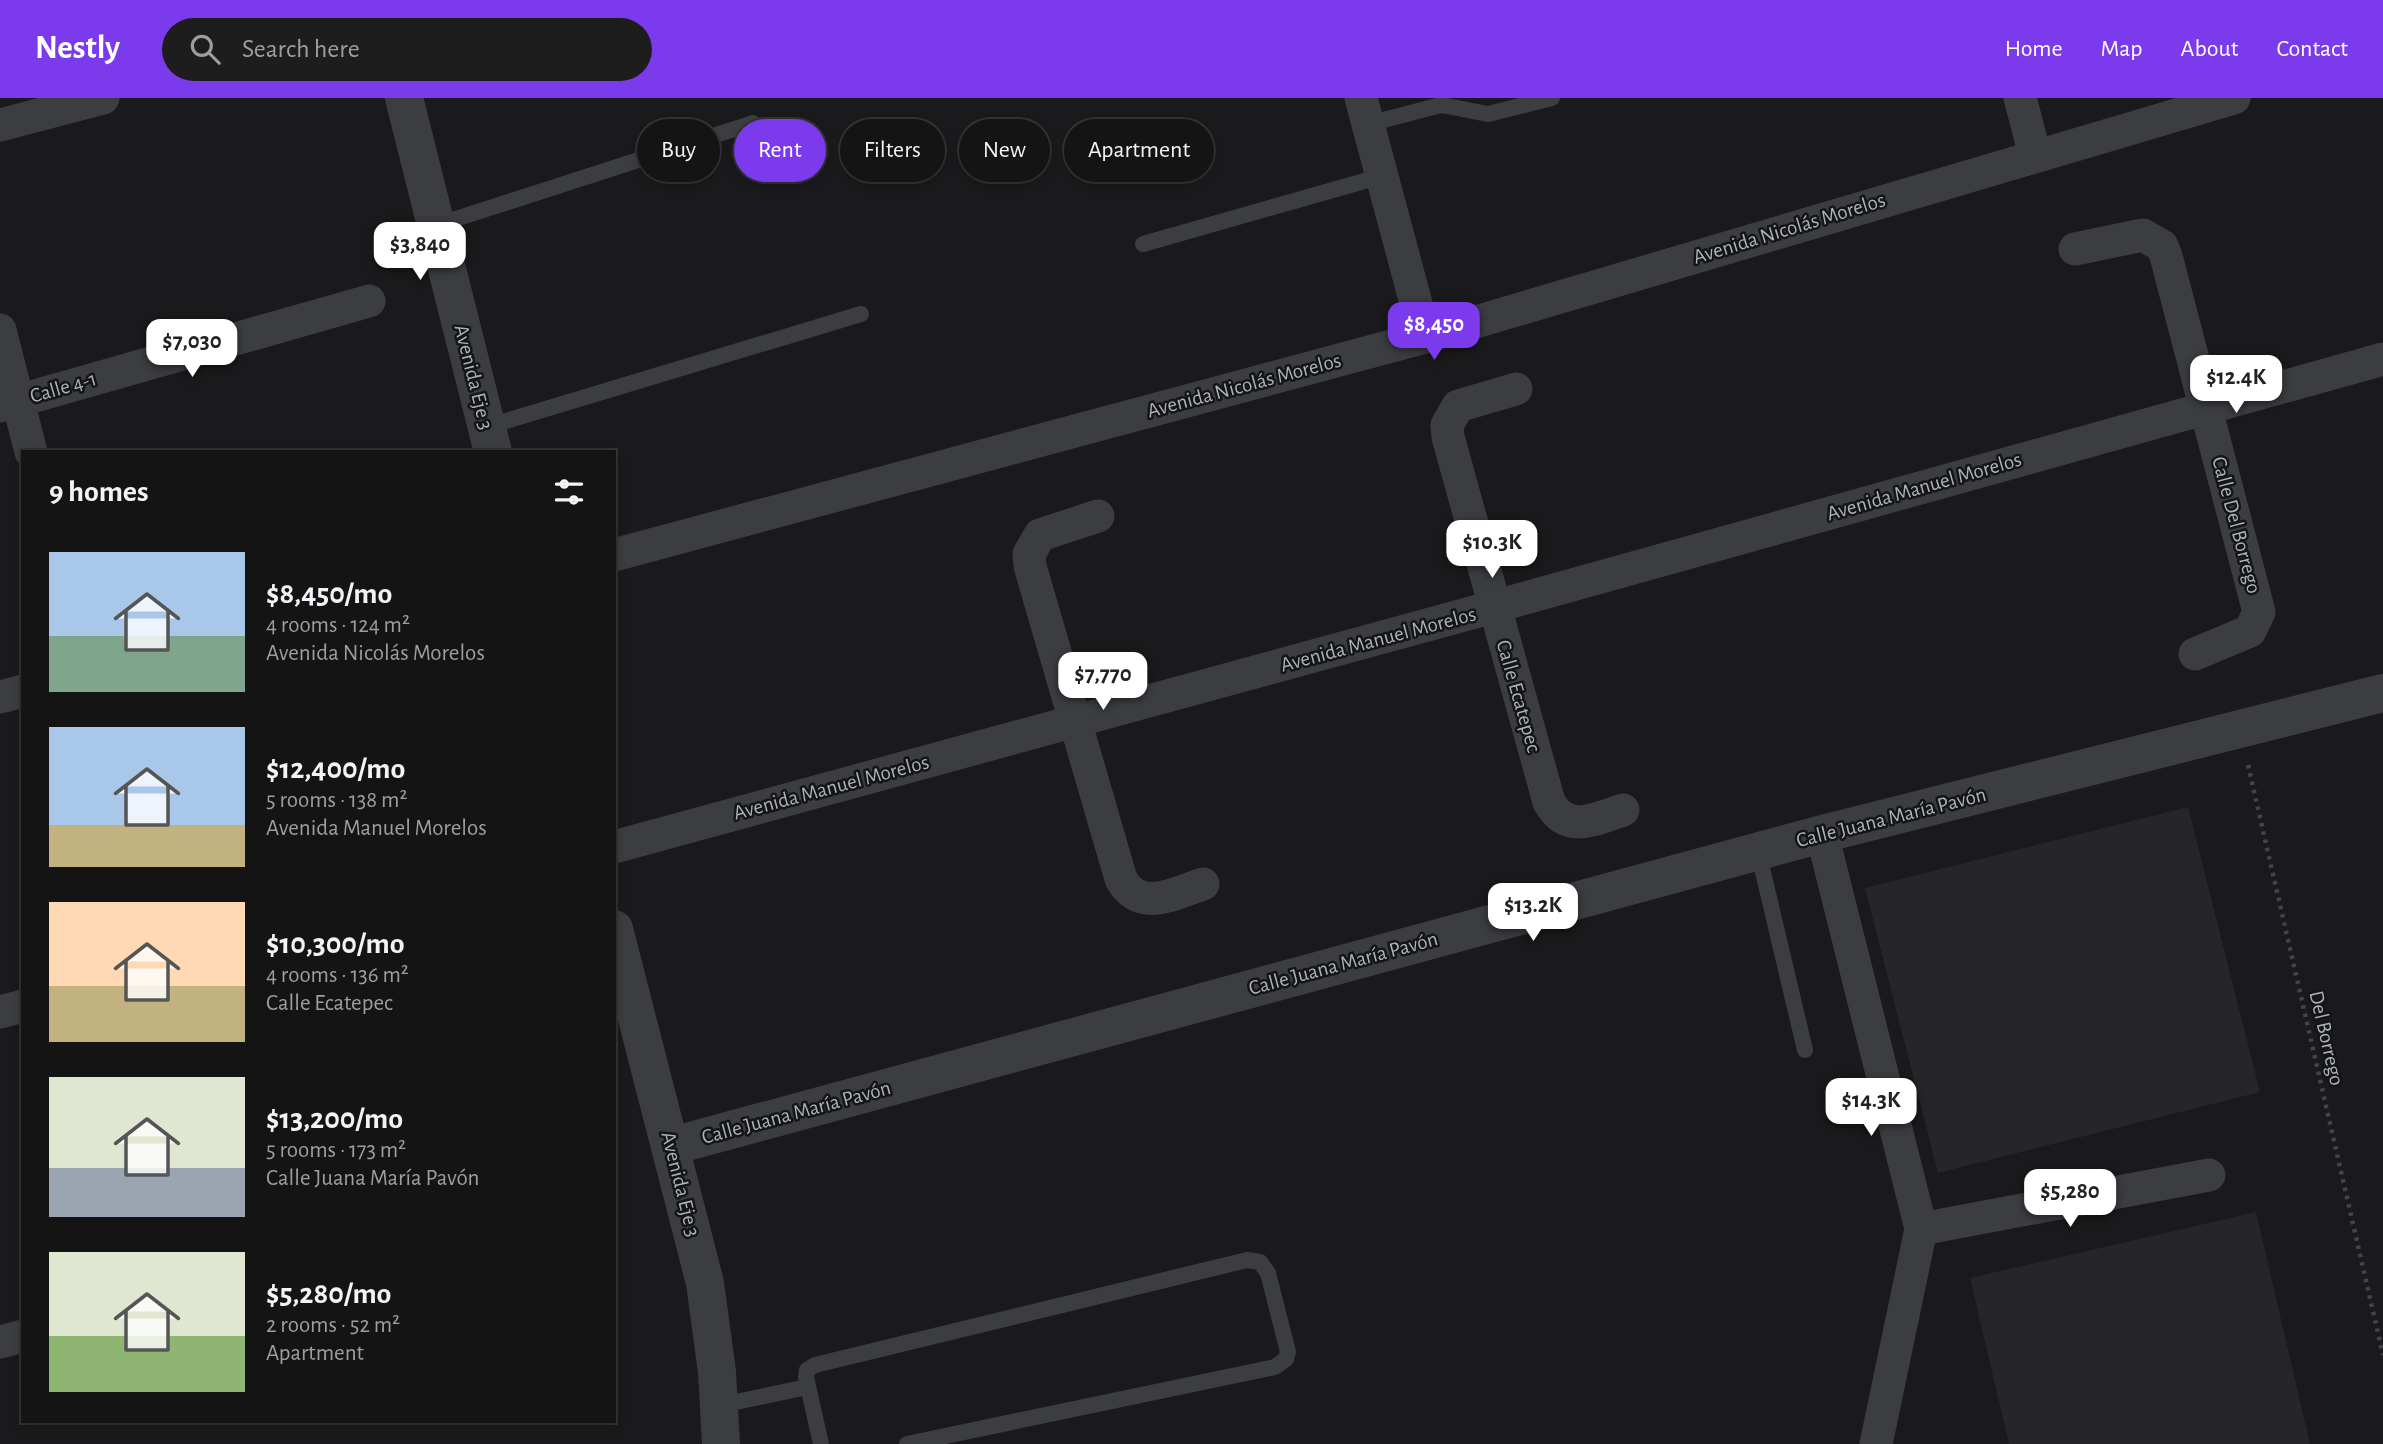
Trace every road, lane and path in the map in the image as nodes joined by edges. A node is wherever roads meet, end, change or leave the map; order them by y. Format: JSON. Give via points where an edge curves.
{"nodes":[{"id":1,"x":103,"y":98,"type":"edge"},
{"id":2,"x":404,"y":98,"type":"edge"},
{"id":3,"x":1552,"y":98,"type":"edge"},
{"id":4,"x":2020,"y":98,"type":"edge"},
{"id":5,"x":2234,"y":98,"type":"edge"},
{"id":6,"x":1365,"y":111,"type":"edge"},
{"id":7,"x":0,"y":125,"type":"edge"},
{"id":8,"x":734,"y":129,"type":"edge"},
{"id":9,"x":2035,"y":155,"type":"junction"},
{"id":10,"x":1382,"y":176,"type":"junction"},
{"id":11,"x":437,"y":225,"type":"junction"},
{"id":12,"x":1143,"y":244,"type":"dead end"},
{"id":13,"x":2075,"y":249,"type":"dead end"},
{"id":14,"x":369,"y":301,"type":"dead end"},
{"id":15,"x":861,"y":314,"type":"dead end"},
{"id":16,"x":0,"y":330,"type":"edge"},
{"id":17,"x":1424,"y":337,"type":"junction"},
{"id":18,"x":2383,"y":359,"type":"edge"},
{"id":19,"x":1516,"y":389,"type":"dead end"},
{"id":20,"x":9,"y":403,"type":"edge"},
{"id":21,"x":2206,"y":407,"type":"junction"},
{"id":22,"x":489,"y":439,"type":"edge"},
{"id":23,"x":30,"y":450,"type":"edge"},
{"id":24,"x":1098,"y":516,"type":"dead end"},
{"id":25,"x":616,"y":554,"type":"edge"},
{"id":26,"x":1493,"y":607,"type":"junction"},
{"id":27,"x":2195,"y":654,"type":"dead end"},
{"id":28,"x":21,"y":692,"type":"edge"},
{"id":29,"x":2383,"y":693,"type":"edge"},
{"id":30,"x":0,"y":697,"type":"edge"},
{"id":31,"x":1077,"y":720,"type":"junction"},
{"id":32,"x":2239,"y":729,"type":"junction"},
{"id":33,"x":1623,"y":810,"type":"dead end"},
{"id":34,"x":1822,"y":834,"type":"junction"},
{"id":35,"x":616,"y":845,"type":"edge"},
{"id":36,"x":1758,"y":851,"type":"junction"},
{"id":37,"x":1203,"y":884,"type":"dead end"},
{"id":38,"x":616,"y":936,"type":"edge"},
{"id":39,"x":21,"y":1007,"type":"edge"},
{"id":40,"x":0,"y":1012,"type":"edge"},
{"id":41,"x":1805,"y":1049,"type":"dead end"},
{"id":42,"x":672,"y":1146,"type":"junction"},
{"id":43,"x":2210,"y":1175,"type":"dead end"},
{"id":44,"x":1921,"y":1229,"type":"junction"},
{"id":45,"x":21,"y":1337,"type":"edge"},
{"id":46,"x":0,"y":1342,"type":"edge"},
{"id":47,"x":2383,"y":1354,"type":"edge"},
{"id":48,"x":807,"y":1387,"type":"junction"},
{"id":49,"x":718,"y":1406,"type":"junction"},
{"id":50,"x":721,"y":1444,"type":"edge"},
{"id":51,"x":821,"y":1444,"type":"edge"},
{"id":52,"x":907,"y":1444,"type":"edge"},
{"id":53,"x":1876,"y":1444,"type":"edge"}],
"edges":[{"from":1,"to":7,"type":"street"},
{"from":2,"to":11,"type":"street","name":"Avenida Eje 3"},
{"from":3,"to":6,"type":"lane","via":[[1488,114],[1441,105]]},
{"from":4,"to":9,"type":"street"},
{"from":5,"to":9,"type":"street","name":"Avenida Nicolás Morelos"},
{"from":6,"to":10,"type":"street"},
{"from":8,"to":11,"type":"lane"},
{"from":9,"to":17,"type":"street","name":"Avenida Nicolás Morelos"},
{"from":10,"to":12,"type":"lane"},
{"from":10,"to":17,"type":"street"},
{"from":11,"to":22,"type":"street","name":"Avenida Eje 3"},
{"from":13,"to":21,"type":"street","name":"Calle Del Borrego","via":[[2132,235],[2154,239],[2162,246]]},
{"from":14,"to":20,"type":"street","name":"Calle 4-1"},
{"from":15,"to":22,"type":"lane"},
{"from":16,"to":20,"type":"street"},
{"from":17,"to":25,"type":"street","name":"Avenida Nicolás Morelos"},
{"from":18,"to":21,"type":"street","name":"Avenida Manuel Morelos"},
{"from":19,"to":26,"type":"street","name":"Calle Ecatepec","via":[[1458,406],[1447,425]]},
{"from":20,"to":23,"type":"street"},
{"from":21,"to":26,"type":"street","name":"Avenida Manuel Morelos"},
{"from":21,"to":27,"type":"street","name":"Calle Del Borrego","via":[[2259,612],[2250,631]]},
{"from":24,"to":31,"type":"street","via":[[1050,529],[1040,535],[1029,554]]},
{"from":26,"to":31,"type":"street","name":"Avenida Manuel Morelos"},
{"from":26,"to":33,"type":"street","name":"Calle Ecatepec","via":[[1555,813],[1575,824]]},
{"from":28,"to":30,"type":"street"},
{"from":29,"to":32,"type":"street","name":"Calle Juana María Pavón"},
{"from":31,"to":35,"type":"street","name":"Avenida Manuel Morelos"},
{"from":31,"to":37,"type":"street","via":[[1127,889],[1146,900]]},
{"from":32,"to":34,"type":"street","name":"Calle Juana María Pavón"},
{"from":32,"to":47,"type":"path","name":"Del Borrego"},
{"from":34,"to":36,"type":"street","name":"Calle Juana María Pavón"},
{"from":34,"to":44,"type":"street"},
{"from":36,"to":41,"type":"lane"},
{"from":36,"to":42,"type":"street","name":"Calle Juana María Pavón"},
{"from":38,"to":42,"type":"street","name":"Avenida Eje 3"},
{"from":39,"to":40,"type":"street"},
{"from":42,"to":49,"type":"street","name":"Avenida Eje 3","via":[[705,1283]]},
{"from":43,"to":44,"type":"street"},
{"from":44,"to":53,"type":"street"},
{"from":45,"to":46,"type":"street"},
{"from":48,"to":49,"type":"lane"},
{"from":48,"to":51,"type":"lane"},
{"from":48,"to":52,"type":"lane","via":[[806,1373],[815,1365],[1247,1260],[1260,1262],[1268,1273],[1288,1352],[1275,1367]]},
{"from":49,"to":50,"type":"street","name":"Avenida Eje 3"}]}
